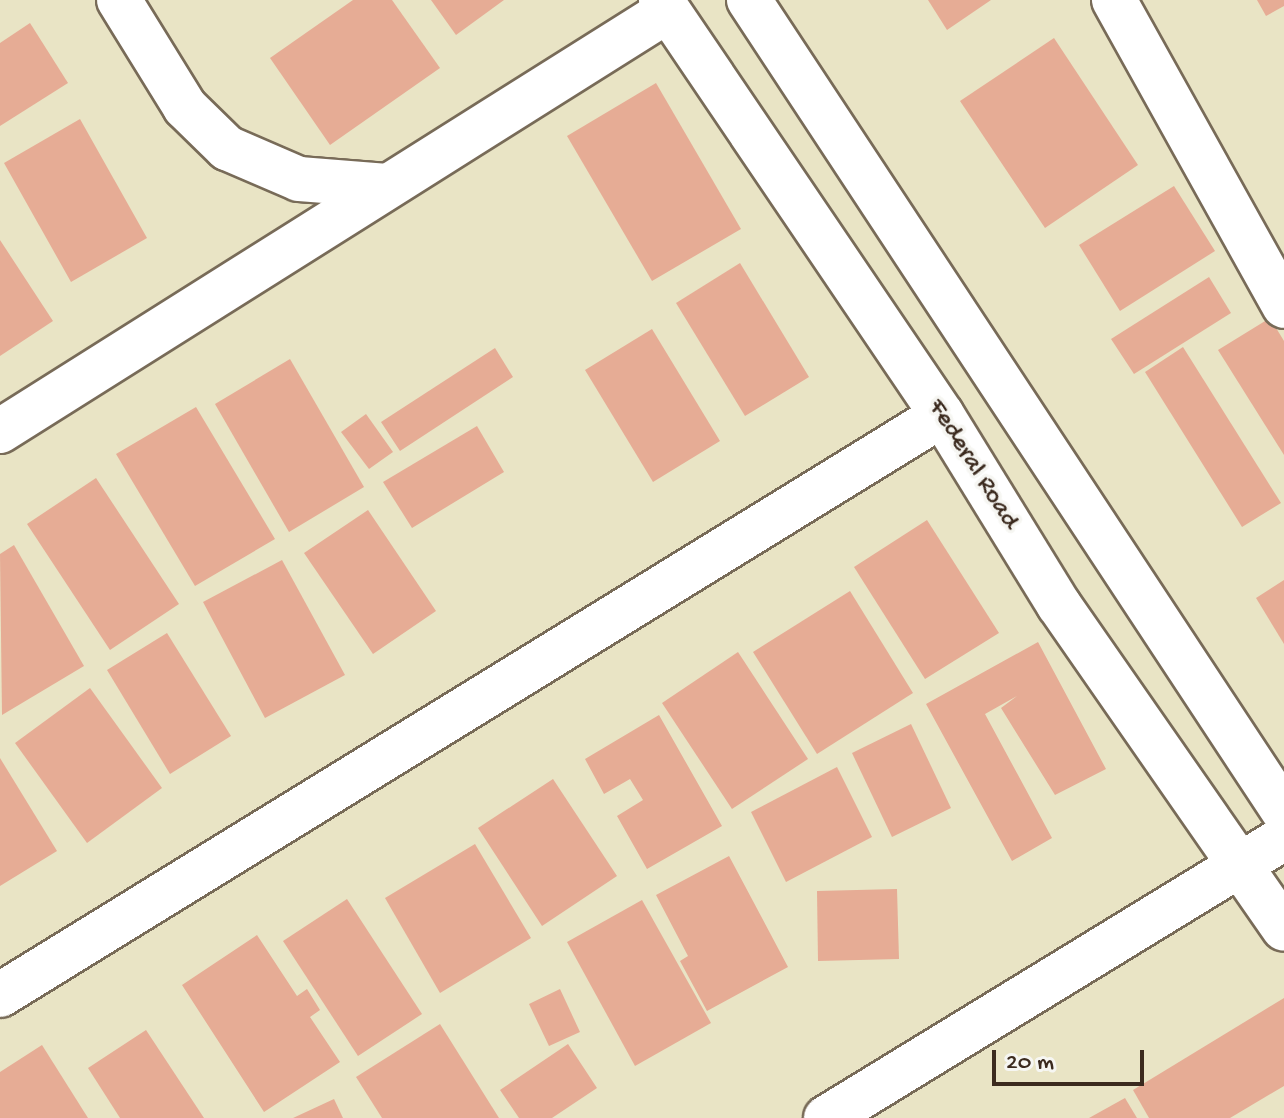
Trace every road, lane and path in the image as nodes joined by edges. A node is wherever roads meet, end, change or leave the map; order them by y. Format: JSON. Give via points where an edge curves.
{"nodes":[{"id":1,"x":119,"y":0,"type":"edge"},
{"id":2,"x":749,"y":0,"type":"edge"},
{"id":3,"x":1114,"y":0,"type":"edge"},
{"id":4,"x":664,"y":5,"type":"edge"},
{"id":5,"x":387,"y":186,"type":"junction"},
{"id":6,"x":1284,"y":306,"type":"edge"},
{"id":7,"x":942,"y":415,"type":"junction"},
{"id":8,"x":0,"y":431,"type":"edge"},
{"id":9,"x":1284,"y":812,"type":"edge"},
{"id":10,"x":1284,"y":838,"type":"edge"},
{"id":11,"x":1240,"y":862,"type":"junction"},
{"id":12,"x":1284,"y":929,"type":"edge"},
{"id":13,"x":0,"y":995,"type":"edge"},
{"id":14,"x":826,"y":1118,"type":"edge"}],
"edges":[{"from":1,"to":5,"type":"street","via":[[185,107],[227,148],[299,179]]},
{"from":2,"to":9,"type":"street"},
{"from":3,"to":6,"type":"street"},
{"from":4,"to":5,"type":"street"},
{"from":4,"to":7,"type":"street","name":"Federal Road"},
{"from":5,"to":8,"type":"street"},
{"from":7,"to":11,"type":"street","name":"Federal Road","via":[[1059,605]]},
{"from":7,"to":13,"type":"street"},
{"from":10,"to":11,"type":"street"},
{"from":11,"to":12,"type":"street","name":"Federal Road"},
{"from":11,"to":14,"type":"street"}]}
